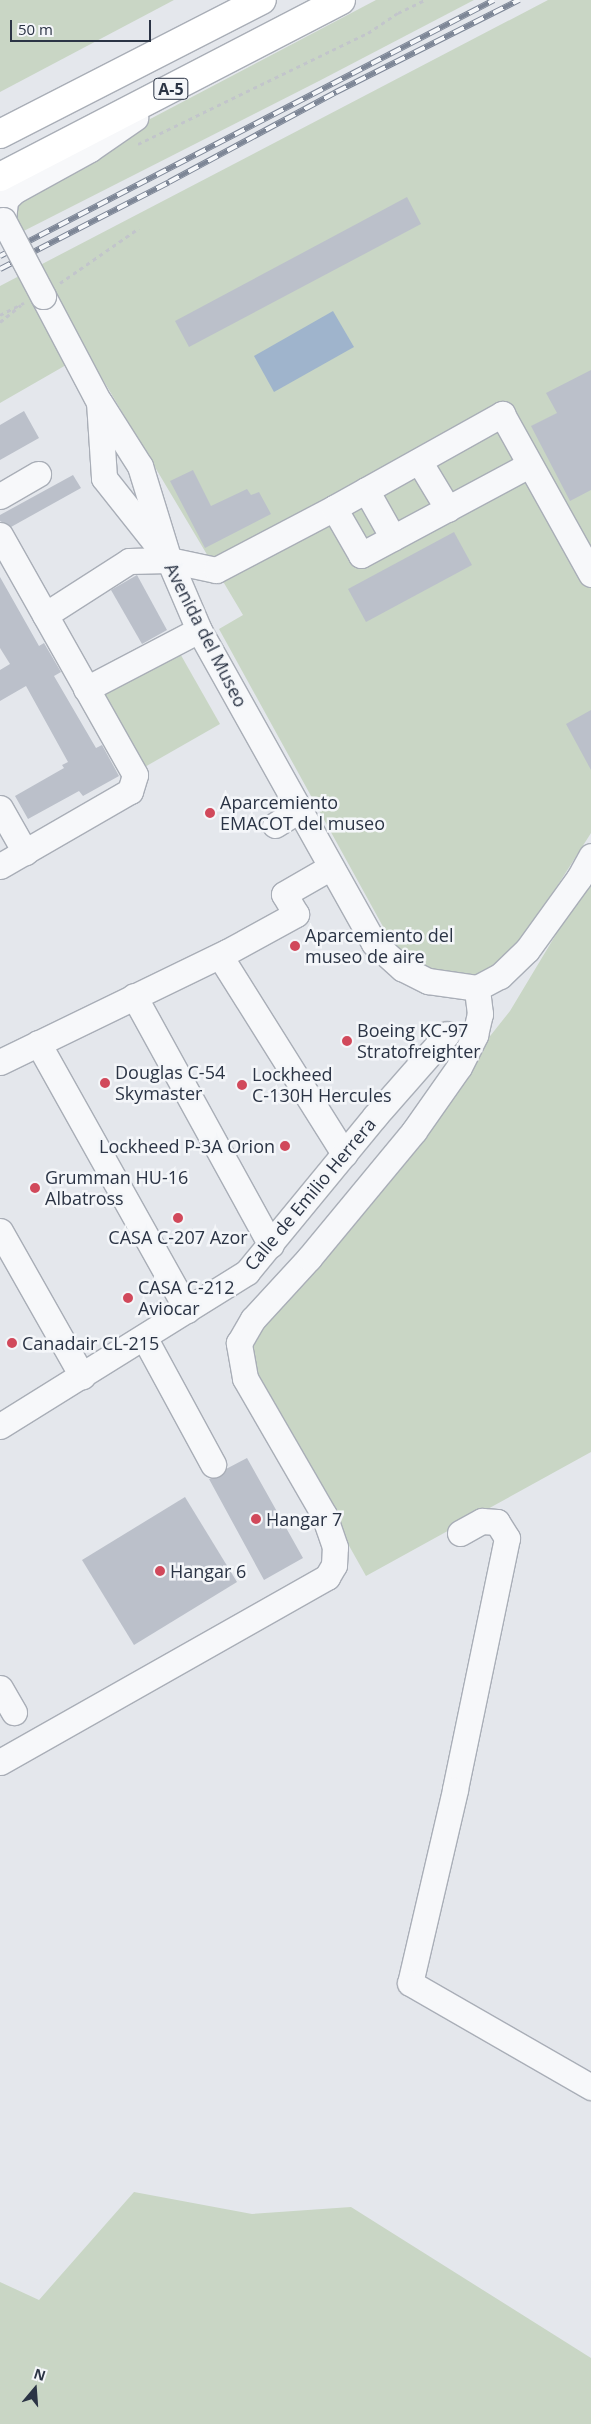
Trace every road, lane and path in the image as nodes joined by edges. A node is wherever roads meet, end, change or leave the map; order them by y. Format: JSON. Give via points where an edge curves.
{"nodes":[{"id":1,"x":224,"y":0,"type":"edge"},
{"id":2,"x":262,"y":0,"type":"edge"},
{"id":3,"x":341,"y":0,"type":"edge"},
{"id":4,"x":425,"y":0,"type":"edge"},
{"id":5,"x":206,"y":71,"type":"junction"},
{"id":6,"x":67,"y":98,"type":"junction"},
{"id":7,"x":2,"y":131,"type":"edge"},
{"id":8,"x":134,"y":146,"type":"dead end"},
{"id":9,"x":0,"y":177,"type":"edge"},
{"id":10,"x":2,"y":219,"type":"edge"},
{"id":11,"x":139,"y":228,"type":"dead end"},
{"id":12,"x":33,"y":299,"type":"junction"},
{"id":13,"x":0,"y":322,"type":"edge"},
{"id":14,"x":98,"y":398,"type":"junction"},
{"id":15,"x":419,"y":461,"type":"junction"},
{"id":16,"x":529,"y":465,"type":"junction"},
{"id":17,"x":38,"y":474,"type":"dead end"},
{"id":18,"x":366,"y":490,"type":"junction"},
{"id":19,"x":0,"y":496,"type":"edge"},
{"id":20,"x":334,"y":508,"type":"junction"},
{"id":21,"x":448,"y":509,"type":"junction"},
{"id":22,"x":0,"y":535,"type":"edge"},
{"id":23,"x":393,"y":538,"type":"junction"},
{"id":24,"x":169,"y":560,"type":"junction"},
{"id":25,"x":589,"y":564,"type":"edge"},
{"id":26,"x":45,"y":615,"type":"junction"},
{"id":27,"x":199,"y":630,"type":"junction"},
{"id":28,"x":86,"y":689,"type":"junction"},
{"id":29,"x":0,"y":808,"type":"edge"},
{"id":30,"x":299,"y":810,"type":"junction"},
{"id":31,"x":275,"y":825,"type":"dead end"},
{"id":32,"x":25,"y":852,"type":"junction"},
{"id":33,"x":591,"y":856,"type":"edge"},
{"id":34,"x":0,"y":866,"type":"edge"},
{"id":35,"x":331,"y":867,"type":"junction"},
{"id":36,"x":223,"y":954,"type":"junction"},
{"id":37,"x":477,"y":988,"type":"junction"},
{"id":38,"x":134,"y":996,"type":"junction"},
{"id":39,"x":447,"y":1034,"type":"dead end"},
{"id":40,"x":38,"y":1043,"type":"junction"},
{"id":41,"x":0,"y":1062,"type":"edge"},
{"id":42,"x":344,"y":1154,"type":"junction"},
{"id":43,"x":0,"y":1231,"type":"edge"},
{"id":44,"x":271,"y":1245,"type":"junction"},
{"id":45,"x":187,"y":1310,"type":"junction"},
{"id":46,"x":144,"y":1337,"type":"junction"},
{"id":47,"x":82,"y":1376,"type":"junction"},
{"id":48,"x":0,"y":1426,"type":"edge"},
{"id":49,"x":213,"y":1464,"type":"dead end"},
{"id":50,"x":460,"y":1533,"type":"dead end"},
{"id":51,"x":0,"y":1688,"type":"edge"},
{"id":52,"x":14,"y":1712,"type":"dead end"},
{"id":53,"x":0,"y":1762,"type":"edge"},
{"id":54,"x":591,"y":2087,"type":"edge"}],
"edges":[{"from":1,"to":6,"type":"highway","via":[[93,70]]},
{"from":2,"to":6,"type":"highway","number":"A-5"},
{"from":3,"to":5,"type":"highway","number":"A-5"},
{"from":4,"to":8,"type":"path","via":[[368,33]]},
{"from":5,"to":9,"type":"highway","number":"A-5"},
{"from":5,"to":10,"type":"street","via":[[90,149],[14,190],[4,200]]},
{"from":6,"to":7,"type":"highway","number":"A-5"},
{"from":10,"to":12,"type":"street","name":"Avenida del Museo","bridge":true},
{"from":11,"to":12,"type":"path"},
{"from":12,"to":13,"type":"path"},
{"from":12,"to":14,"type":"street","name":"Avenida del Museo","via":[[78,362]]},
{"from":14,"to":24,"type":"street","via":[[140,466]]},
{"from":14,"to":24,"type":"street","name":"Avenida del Museo","via":[[104,478]]},
{"from":15,"to":16,"type":"street","via":[[502,414]]},
{"from":15,"to":18,"type":"street"},
{"from":15,"to":21,"type":"street"},
{"from":16,"to":21,"type":"street"},
{"from":16,"to":25,"type":"street"},
{"from":17,"to":19,"type":"street"},
{"from":18,"to":20,"type":"street"},
{"from":18,"to":23,"type":"street"},
{"from":20,"to":23,"type":"street","via":[[361,555]]},
{"from":20,"to":24,"type":"street","via":[[216,570]]},
{"from":21,"to":23,"type":"street"},
{"from":22,"to":26,"type":"street"},
{"from":24,"to":26,"type":"street","via":[[129,561]]},
{"from":24,"to":27,"type":"street","name":"Avenida del Museo"},
{"from":26,"to":28,"type":"street"},
{"from":27,"to":28,"type":"street"},
{"from":27,"to":30,"type":"street","name":"Avenida del Museo"},
{"from":28,"to":32,"type":"street","via":[[135,775],[130,791]]},
{"from":29,"to":32,"type":"street"},
{"from":30,"to":31,"type":"street"},
{"from":30,"to":35,"type":"street","name":"Avenida del Museo"},
{"from":32,"to":34,"type":"street"},
{"from":33,"to":37,"type":"street","via":[[527,950],[500,976]]},
{"from":35,"to":36,"type":"street","via":[[284,894],[296,914]]},
{"from":35,"to":37,"type":"street","name":"Avenida del Museo","via":[[374,942],[402,968],[428,981]]},
{"from":36,"to":38,"type":"street"},
{"from":36,"to":42,"type":"street"},
{"from":37,"to":53,"type":"street","via":[[480,1014],[475,1036],[459,1067],[408,1138],[309,1258],[253,1319],[240,1343],[245,1378],[324,1515],[330,1531],[335,1547],[334,1565],[327,1577]]},
{"from":38,"to":40,"type":"street"},
{"from":38,"to":44,"type":"street"},
{"from":39,"to":42,"type":"street","name":"Calle de Emilio Herrera"},
{"from":40,"to":41,"type":"street"},
{"from":40,"to":45,"type":"street"},
{"from":42,"to":44,"type":"street","name":"Calle de Emilio Herrera"},
{"from":43,"to":47,"type":"street"},
{"from":44,"to":45,"type":"street","name":"Calle de Emilio Herrera","via":[[247,1272]]},
{"from":45,"to":46,"type":"street","name":"Calle de Emilio Herrera"},
{"from":46,"to":47,"type":"street","name":"Calle de Emilio Herrera"},
{"from":46,"to":49,"type":"street"},
{"from":47,"to":48,"type":"street","name":"Calle de Emilio Herrera"},
{"from":50,"to":54,"type":"street","via":[[482,1521],[497,1522],[507,1538],[410,1983]]},
{"from":51,"to":52,"type":"street"}]}
